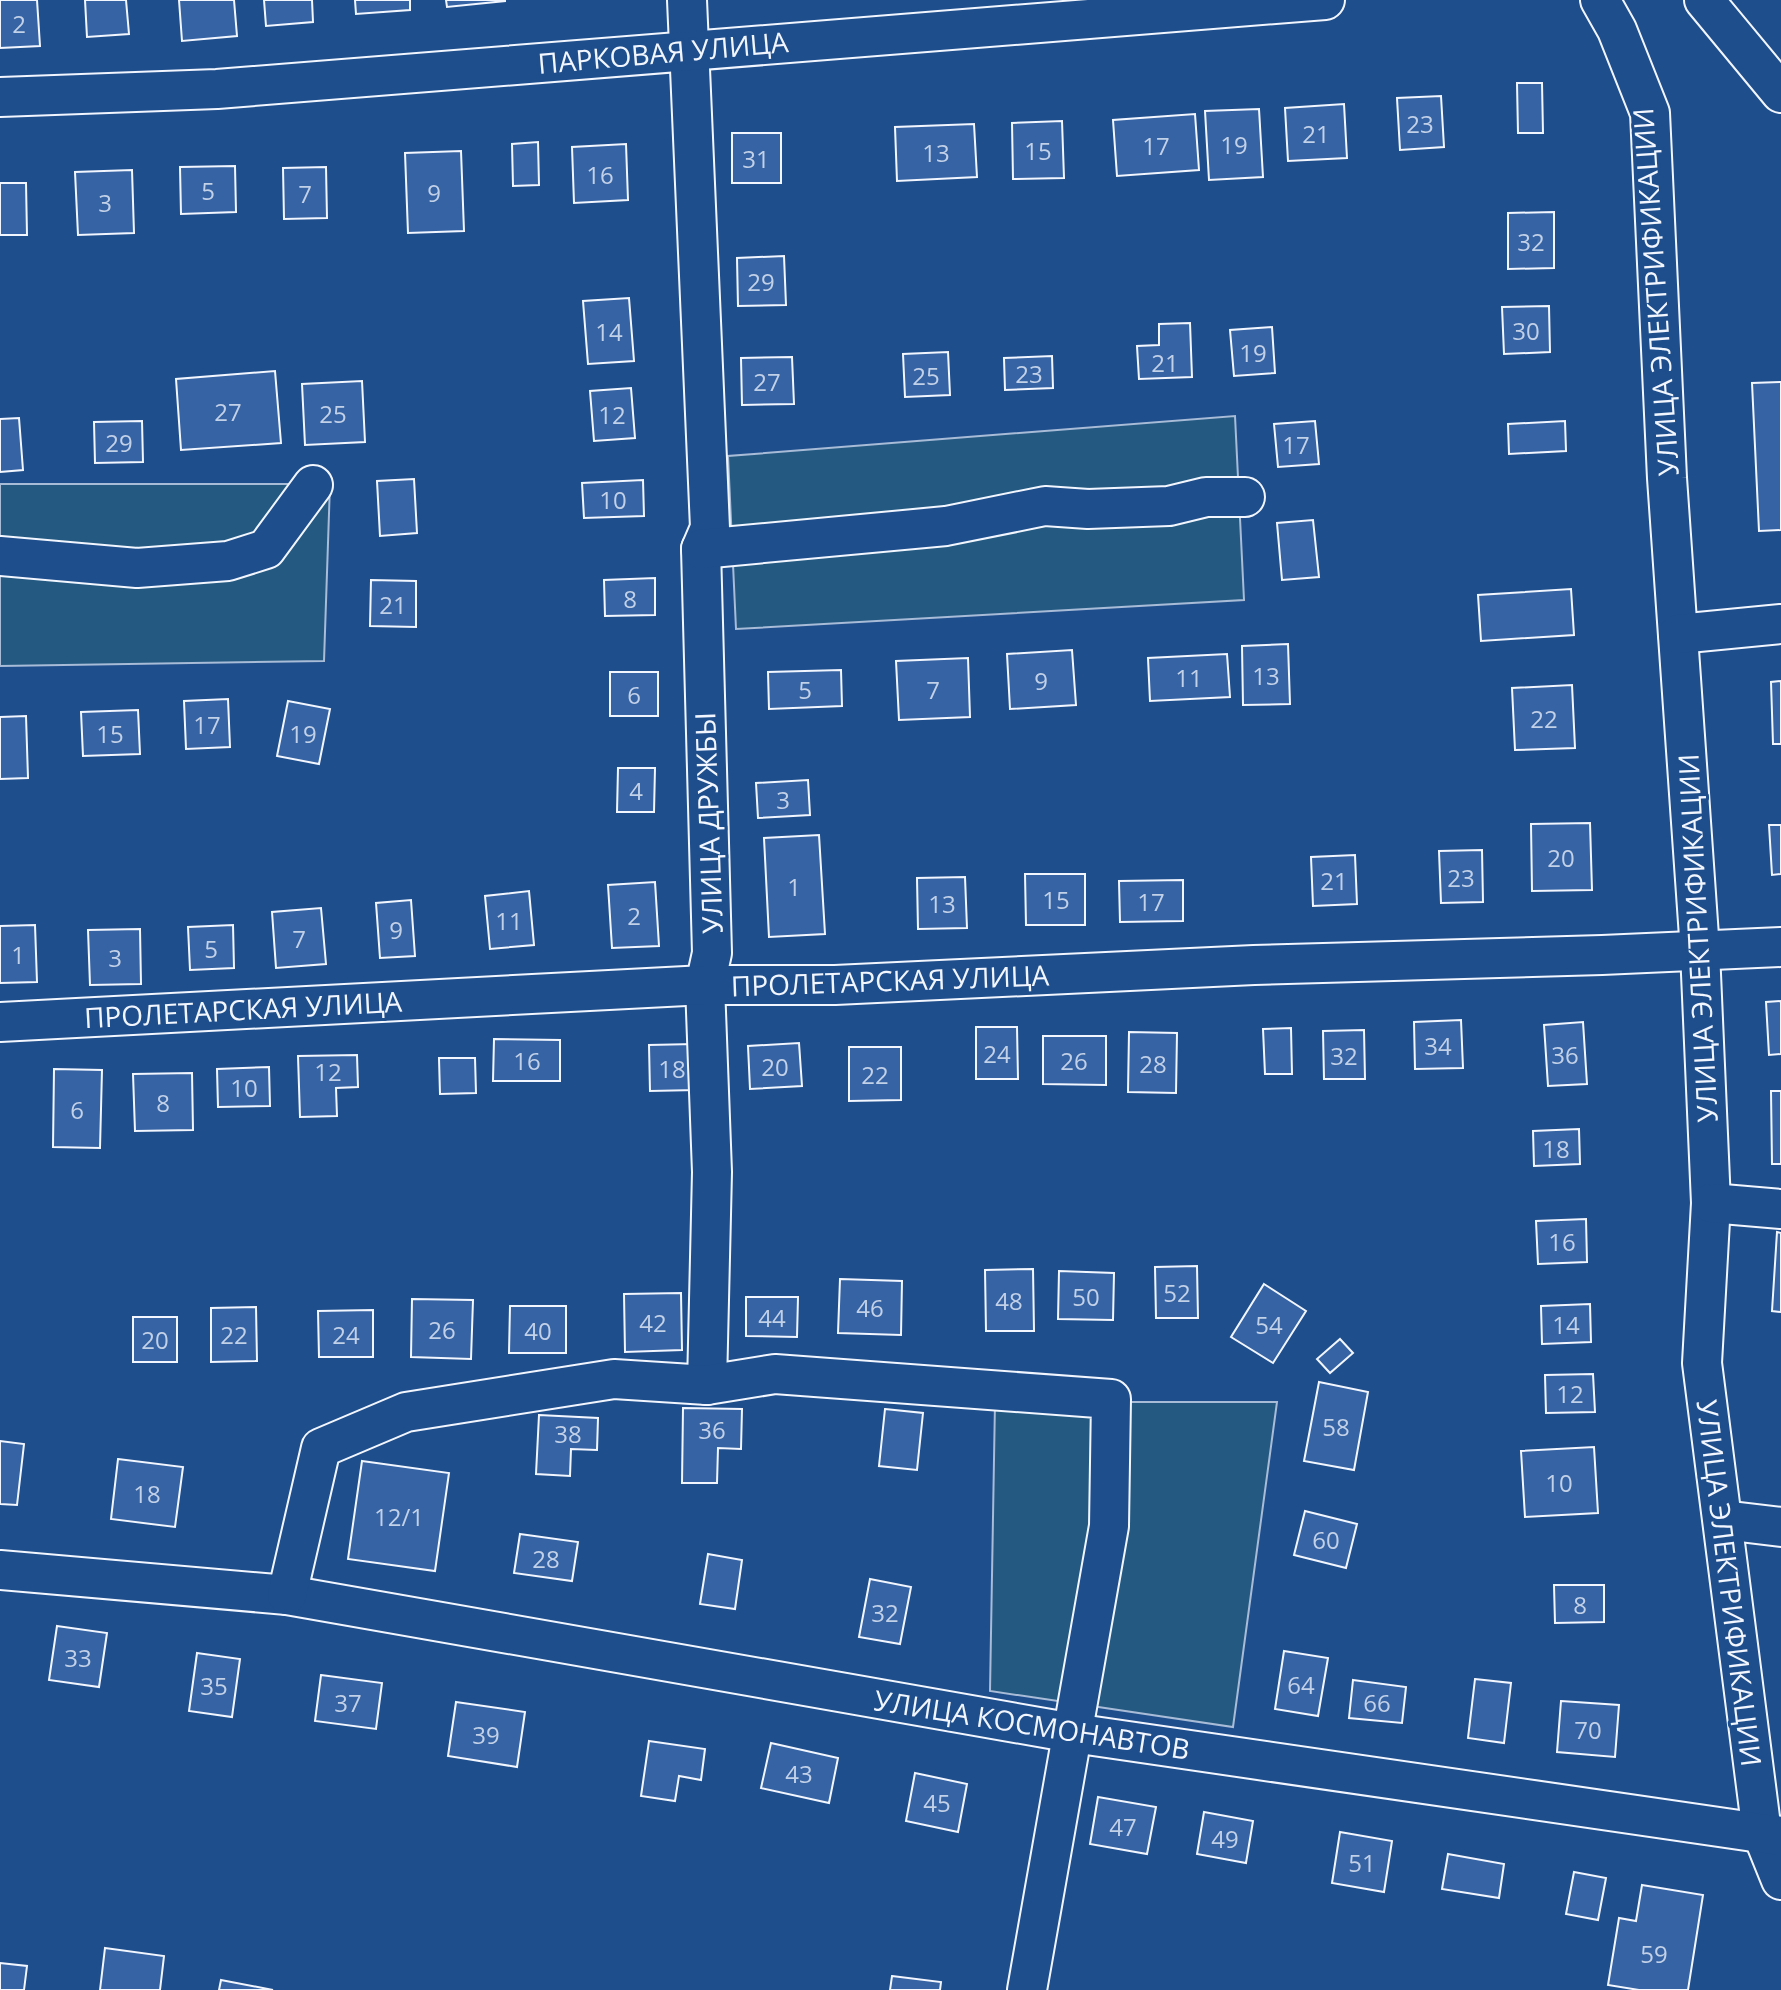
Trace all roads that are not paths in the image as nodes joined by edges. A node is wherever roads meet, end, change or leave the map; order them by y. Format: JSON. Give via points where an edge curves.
{"nodes":[{"id":1,"x":687,"y":0,"type":"edge"},
{"id":2,"x":1325,"y":0,"type":"edge"},
{"id":3,"x":1600,"y":0,"type":"edge"},
{"id":4,"x":1704,"y":0,"type":"edge"},
{"id":5,"x":689,"y":49,"type":"junction"},
{"id":6,"x":1781,"y":93,"type":"edge"},
{"id":7,"x":0,"y":97,"type":"edge"},
{"id":8,"x":313,"y":485,"type":"dead end"},
{"id":9,"x":1245,"y":497,"type":"dead end"},
{"id":10,"x":701,"y":549,"type":"junction"},
{"id":11,"x":0,"y":556,"type":"edge"},
{"id":12,"x":1781,"y":624,"type":"edge"},
{"id":13,"x":1678,"y":634,"type":"junction"},
{"id":14,"x":1781,"y":947,"type":"edge"},
{"id":15,"x":1700,"y":951,"type":"junction"},
{"id":16,"x":705,"y":985,"type":"junction"},
{"id":17,"x":0,"y":1022,"type":"edge"},
{"id":18,"x":1711,"y":1203,"type":"junction"},
{"id":19,"x":1781,"y":1209,"type":"edge"},
{"id":20,"x":707,"y":1385,"type":"junction"},
{"id":21,"x":1723,"y":1520,"type":"junction"},
{"id":22,"x":1781,"y":1527,"type":"edge"},
{"id":23,"x":0,"y":1570,"type":"edge"},
{"id":24,"x":287,"y":1595,"type":"junction"},
{"id":25,"x":1073,"y":1733,"type":"junction"},
{"id":26,"x":1772,"y":1834,"type":"edge"},
{"id":27,"x":1781,"y":1880,"type":"edge"},
{"id":28,"x":1027,"y":1990,"type":"edge"}],
"edges":[{"from":1,"to":5,"type":"street","name":"УЛИЦА ДРУЖБЫ"},
{"from":2,"to":5,"type":"street","name":"ПАРКОВАЯ УЛИЦА"},
{"from":3,"to":13,"type":"street","name":"УЛИЦА ЭЛЕКТРИФИКАЦИИ","via":[[1650,113]]},
{"from":4,"to":6,"type":"street"},
{"from":5,"to":7,"type":"street","name":"ПАРКОВАЯ УЛИЦА","via":[[217,89]]},
{"from":5,"to":10,"type":"street","name":"УЛИЦА ДРУЖБЫ","via":[[710,528]]},
{"from":8,"to":11,"type":"street","via":[[266,549],[228,561],[137,568]]},
{"from":9,"to":10,"type":"street","via":[[1206,497],[1169,506],[1045,506],[946,526]]},
{"from":10,"to":16,"type":"street","name":"УЛИЦА ДРУЖБЫ","via":[[712,953]]},
{"from":12,"to":13,"type":"street"},
{"from":13,"to":15,"type":"street","name":"УЛИЦА ЭЛЕКТРИФИКАЦИИ"},
{"from":14,"to":15,"type":"street","name":"ПРОЛЕТАРСКАЯ УЛИЦА"},
{"from":15,"to":16,"type":"street","name":"ПРОЛЕТАРСКАЯ УЛИЦА","via":[[1238,965],[835,985]]},
{"from":15,"to":18,"type":"street","name":"УЛИЦА ЭЛЕКТРИФИКАЦИИ"},
{"from":16,"to":17,"type":"street","name":"ПРОЛЕТАРСКАЯ УЛИЦА"},
{"from":16,"to":20,"type":"street","name":"УЛИЦА ДРУЖБЫ","via":[[712,1172]]},
{"from":18,"to":19,"type":"street"},
{"from":18,"to":21,"type":"street","name":"УЛИЦА ЭЛЕКТРИФИКАЦИИ","via":[[1702,1363]]},
{"from":20,"to":24,"type":"street","via":[[614,1379],[406,1412],[321,1448]]},
{"from":20,"to":25,"type":"street","via":[[775,1374],[1111,1399],[1109,1526]]},
{"from":21,"to":22,"type":"street"},
{"from":21,"to":26,"type":"street","name":"УЛИЦА ЭЛЕКТРИФИКАЦИИ"},
{"from":23,"to":24,"type":"street","name":"УЛИЦА КОСМОНАВТОВ"},
{"from":24,"to":25,"type":"street","name":"УЛИЦА КОСМОНАВТОВ"},
{"from":25,"to":26,"type":"street","name":"УЛИЦА КОСМОНАВТОВ"},
{"from":25,"to":28,"type":"street"},
{"from":26,"to":27,"type":"street","name":"УЛИЦА ЭЛЕКТРИФИКАЦИИ"}]}
